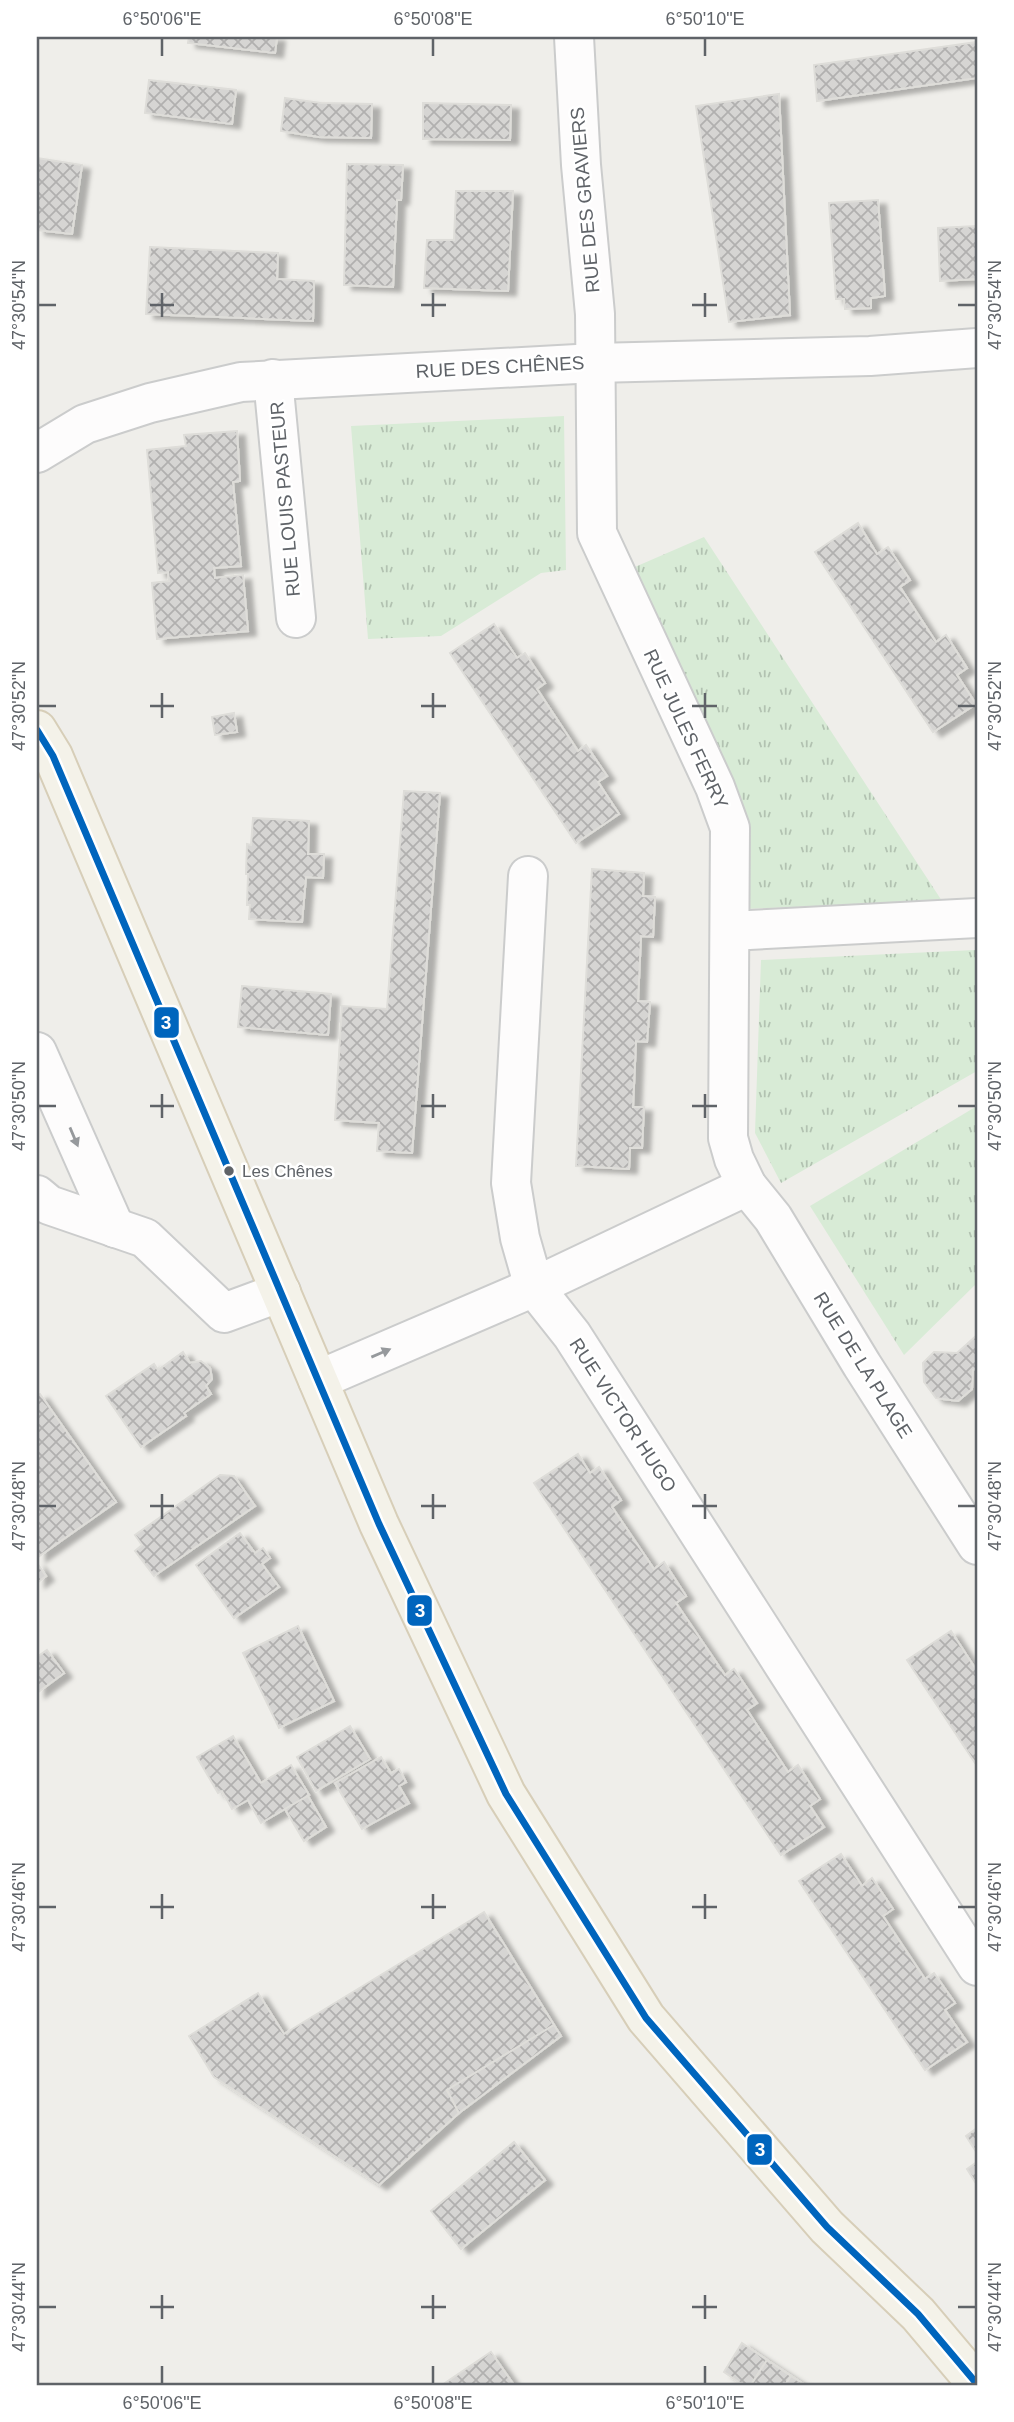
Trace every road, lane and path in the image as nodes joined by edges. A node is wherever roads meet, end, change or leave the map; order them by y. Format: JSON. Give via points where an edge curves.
{"nodes":[{"id":1,"x":574,"y":37,"type":"edge"},
{"id":2,"x":977,"y":348,"type":"edge"},
{"id":3,"x":595,"y":363,"type":"junction"},
{"id":4,"x":273,"y":379,"type":"junction"},
{"id":5,"x":37,"y":453,"type":"edge"},
{"id":6,"x":296,"y":618,"type":"dead end"},
{"id":7,"x":37,"y":730,"type":"edge"},
{"id":8,"x":528,"y":876,"type":"dead end"},
{"id":9,"x":977,"y":918,"type":"edge"},
{"id":10,"x":730,"y":931,"type":"junction"},
{"id":11,"x":37,"y":1052,"type":"edge"},
{"id":12,"x":747,"y":1186,"type":"junction"},
{"id":13,"x":37,"y":1195,"type":"edge"},
{"id":14,"x":115,"y":1228,"type":"junction"},
{"id":15,"x":534,"y":1287,"type":"junction"},
{"id":16,"x":281,"y":1292,"type":"junction"},
{"id":17,"x":318,"y":1380,"type":"junction"},
{"id":18,"x":977,"y":1545,"type":"edge"},
{"id":19,"x":977,"y":1966,"type":"edge"},
{"id":20,"x":918,"y":2315,"type":"junction"},
{"id":21,"x":977,"y":2346,"type":"edge"},
{"id":22,"x":977,"y":2384,"type":"edge"}],
"edges":[{"from":1,"to":3,"type":"street","name":"RUE DES GRAVIERS","via":[[593,274]]},
{"from":2,"to":3,"type":"street","name":"RUE DES CHÊNES"},
{"from":3,"to":4,"type":"street","name":"RUE DES CHÊNES"},
{"from":3,"to":10,"type":"street","name":"RUE JULES FERRY","via":[[597,533],[730,828]]},
{"from":4,"to":5,"type":"street","name":"RUE DES CHÊNES","via":[[150,403],[85,424]]},
{"from":4,"to":6,"type":"street","name":"RUE LOUIS PASTEUR"},
{"from":7,"to":16,"type":"main road","via":[[53,756]]},
{"from":8,"to":15,"type":"street","name":"RUE VICTOR HUGO","via":[[511,1183]]},
{"from":9,"to":10,"type":"street"},
{"from":10,"to":12,"type":"street","name":"RUE JULES FERRY","via":[[728,1138]]},
{"from":11,"to":14,"type":"street","one_way":true},
{"from":12,"to":15,"type":"street"},
{"from":12,"to":18,"type":"street","name":"RUE DE LA PLAGE","via":[[773,1217]]},
{"from":13,"to":14,"type":"street","via":[[49,1205]]},
{"from":14,"to":16,"type":"street","via":[[145,1238],[223,1313]]},
{"from":17,"to":15,"type":"street","one_way":true},
{"from":15,"to":19,"type":"street","name":"RUE VICTOR HUGO","via":[[572,1335]]},
{"from":16,"to":17,"type":"main road"},
{"from":17,"to":20,"type":"main road","via":[[379,1524],[506,1794],[646,2018],[827,2227]]},
{"from":20,"to":21,"type":"main road"},
{"from":20,"to":22,"type":"main road"}]}
